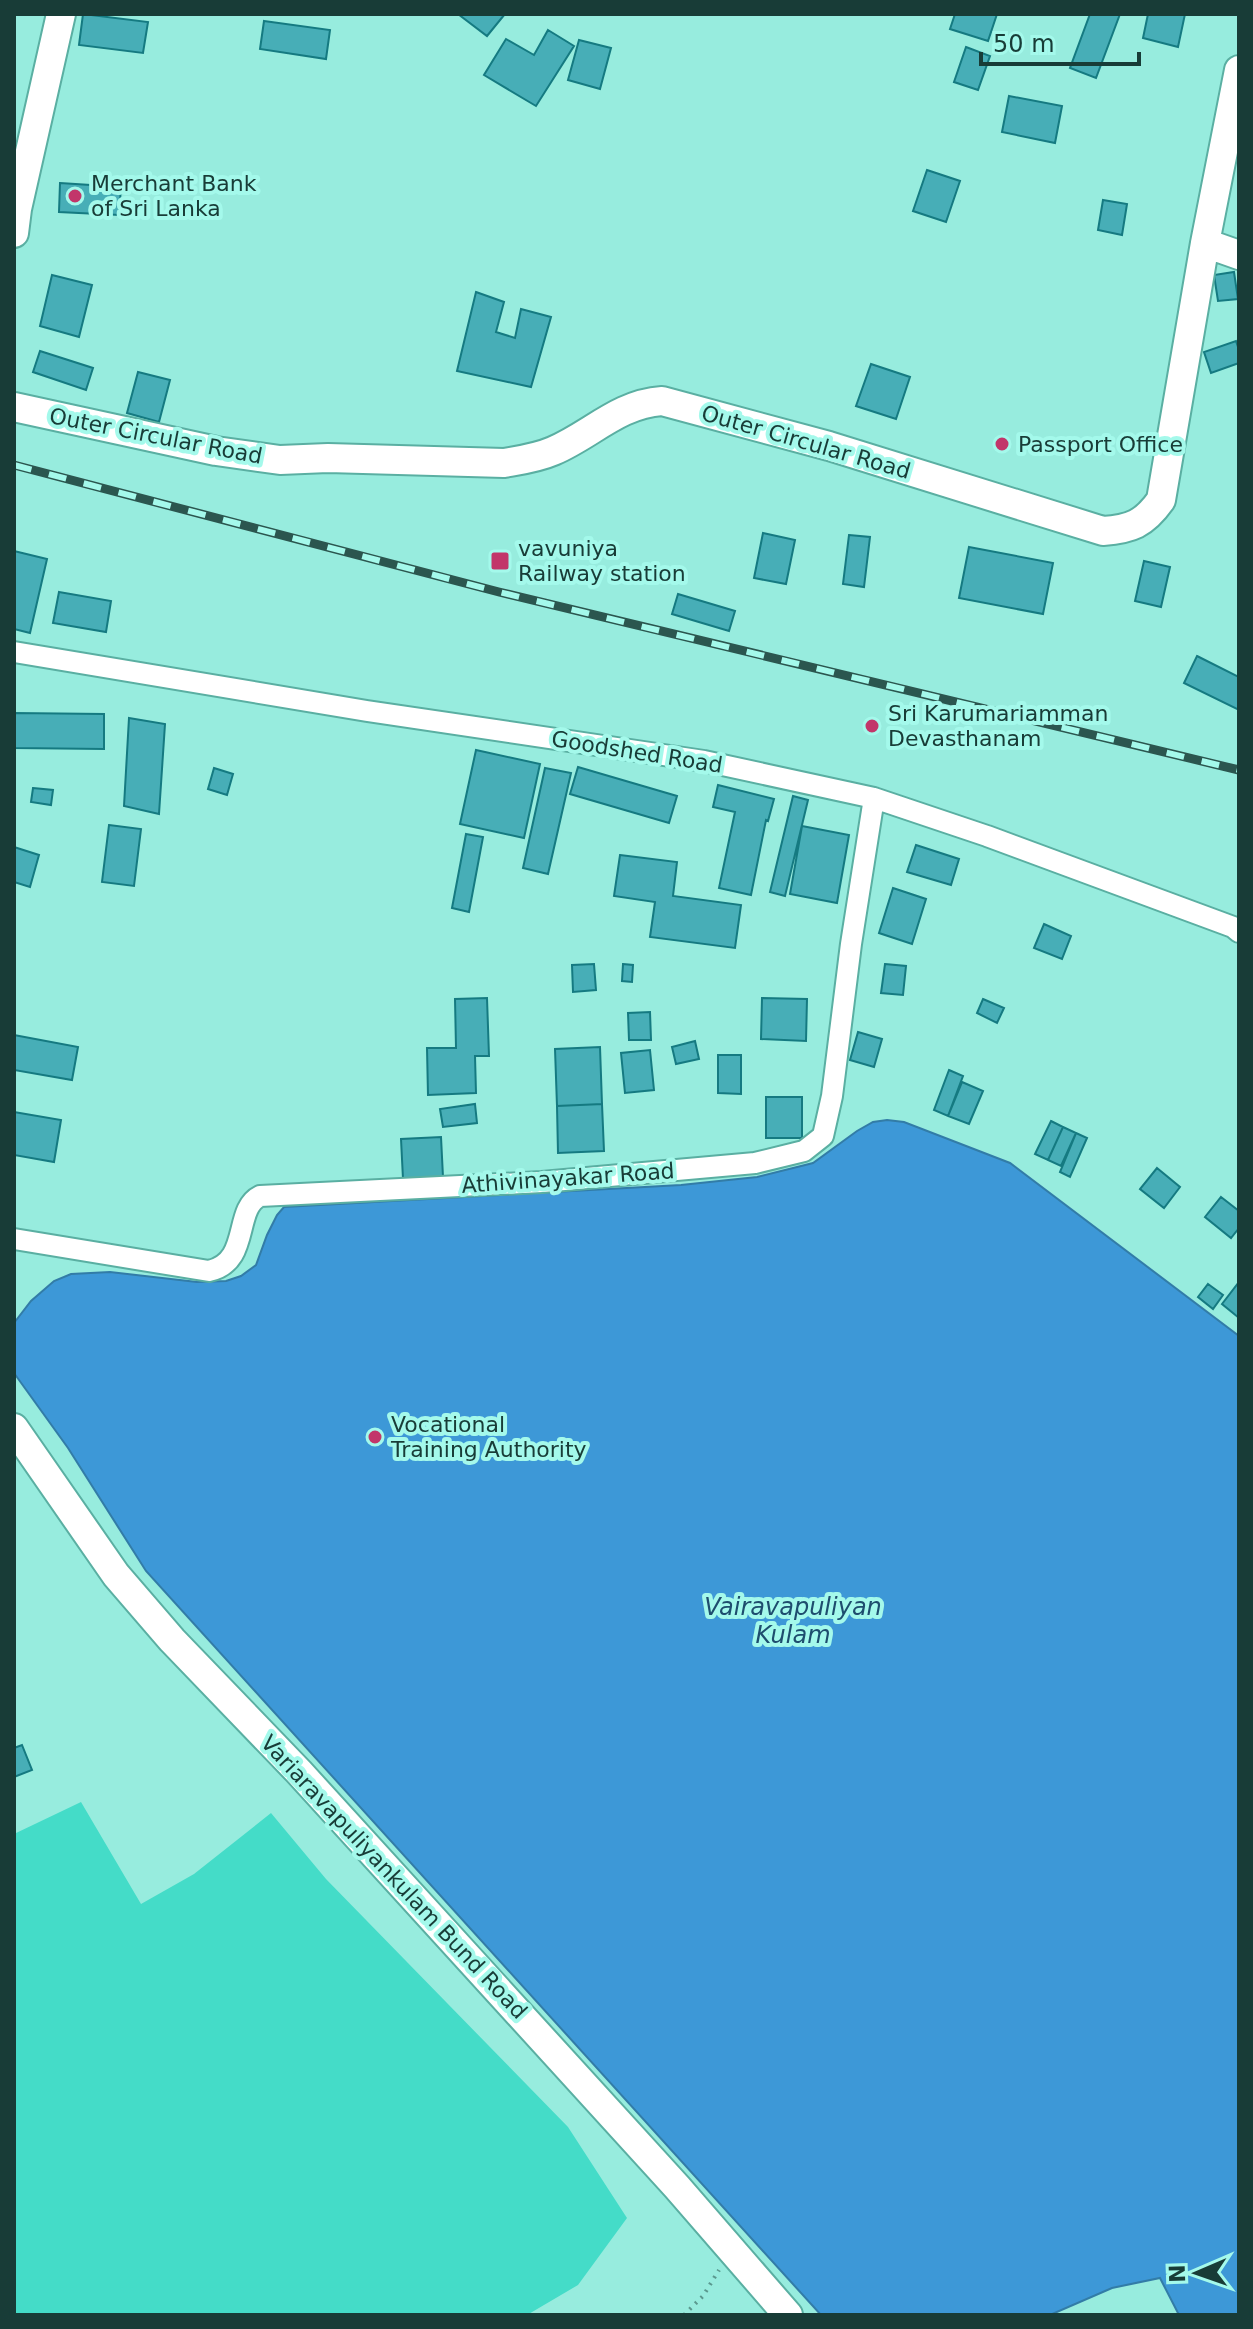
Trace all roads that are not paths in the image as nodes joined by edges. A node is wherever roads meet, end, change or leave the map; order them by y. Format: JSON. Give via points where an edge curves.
{"nodes":[{"id":1,"x":61,"y":14,"type":"edge"},
{"id":2,"x":1239,"y":70,"type":"edge"},
{"id":3,"x":14,"y":233,"type":"edge"},
{"id":4,"x":1205,"y":243,"type":"junction"},
{"id":5,"x":1239,"y":255,"type":"edge"},
{"id":6,"x":14,"y":407,"type":"edge"},
{"id":7,"x":14,"y":652,"type":"edge"},
{"id":8,"x":874,"y":798,"type":"junction"},
{"id":9,"x":1239,"y":932,"type":"edge"},
{"id":10,"x":14,"y":1239,"type":"edge"},
{"id":11,"x":14,"y":1428,"type":"edge"},
{"id":12,"x":788,"y":2315,"type":"edge"}],
"edges":[{"from":1,"to":3,"type":"street"},
{"from":2,"to":4,"type":"street","name":"Outer Circular Road"},
{"from":4,"to":5,"type":"street"},
{"from":4,"to":6,"type":"street","name":"Outer Circular Road","via":[[1161,500],[1149,516],[1126,529],[1103,531],[829,446],[662,401],[630,407],[555,450],[504,463],[280,460]]},
{"from":7,"to":8,"type":"street","name":"Goodshed Road","via":[[704,761]]},
{"from":8,"to":9,"type":"street","name":"Goodshed Road"},
{"from":8,"to":10,"type":"street","name":"Athivinayakar Road","via":[[829,1110],[823,1136],[804,1151],[755,1163],[558,1180],[260,1196],[251,1202],[228,1264],[209,1271]]},
{"from":11,"to":12,"type":"street","name":"Variaravapuliyankulam Bund Road","via":[[116,1575],[172,1640],[299,1772]]}]}
